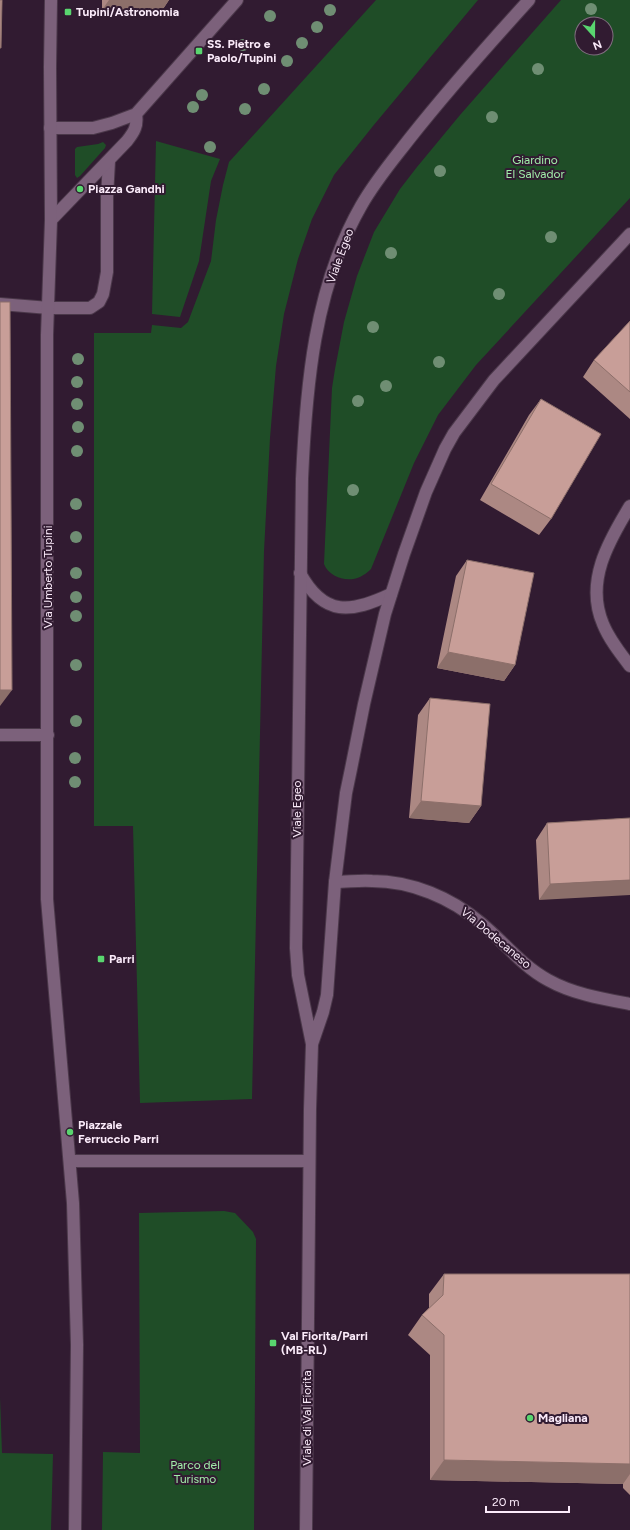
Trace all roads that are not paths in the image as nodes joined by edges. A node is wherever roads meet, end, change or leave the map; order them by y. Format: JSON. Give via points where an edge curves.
{"nodes":[{"id":1,"x":51,"y":0,"type":"edge"},
{"id":2,"x":236,"y":0,"type":"edge"},
{"id":3,"x":529,"y":0,"type":"edge"},
{"id":4,"x":136,"y":114,"type":"junction"},
{"id":5,"x":50,"y":128,"type":"junction"},
{"id":6,"x":109,"y":161,"type":"junction"},
{"id":7,"x":51,"y":220,"type":"junction"},
{"id":8,"x":630,"y":234,"type":"edge"},
{"id":9,"x":0,"y":304,"type":"edge"},
{"id":10,"x":48,"y":308,"type":"junction"},
{"id":11,"x":630,"y":506,"type":"edge"},
{"id":12,"x":300,"y":573,"type":"junction"},
{"id":13,"x":391,"y":594,"type":"junction"},
{"id":14,"x":630,"y":666,"type":"edge"},
{"id":15,"x":0,"y":735,"type":"edge"},
{"id":16,"x":48,"y":735,"type":"junction"},
{"id":17,"x":336,"y":882,"type":"junction"},
{"id":18,"x":630,"y":1004,"type":"edge"},
{"id":19,"x":312,"y":1044,"type":"junction"},
{"id":20,"x":70,"y":1161,"type":"junction"},
{"id":21,"x":309,"y":1161,"type":"junction"},
{"id":22,"x":75,"y":1530,"type":"edge"},
{"id":23,"x":306,"y":1530,"type":"edge"}],
"edges":[{"from":1,"to":5,"type":"street"},
{"from":2,"to":4,"type":"street"},
{"from":3,"to":12,"type":"street","name":"Viale Egeo","via":[[389,164],[361,206],[340,250],[322,313],[308,382]]},
{"from":4,"to":5,"type":"street","via":[[92,128]]},
{"from":4,"to":6,"type":"street","via":[[136,128]]},
{"from":5,"to":7,"type":"street"},
{"from":6,"to":7,"type":"street"},
{"from":6,"to":10,"type":"street","via":[[104,294],[99,302],[90,308]]},
{"from":7,"to":10,"type":"street"},
{"from":8,"to":13,"type":"street","name":"Viale Egeo","via":[[506,367],[454,433],[426,492]]},
{"from":9,"to":10,"type":"street"},
{"from":10,"to":16,"type":"street","name":"Via Umberto Tupini"},
{"from":11,"to":14,"type":"street","via":[[605,551],[598,574],[596,593],[603,626]]},
{"from":12,"to":13,"type":"street","via":[[323,601],[338,607],[358,607]]},
{"from":12,"to":19,"type":"street","name":"Viale Egeo","via":[[296,948],[298,975]]},
{"from":13,"to":17,"type":"street","name":"Viale Egeo","via":[[367,689],[346,793]]},
{"from":15,"to":16,"type":"street"},
{"from":16,"to":20,"type":"street","name":"Via Umberto Tupini","via":[[47,899]]},
{"from":17,"to":18,"type":"street","name":"Via Dodecaneso","via":[[393,882],[413,886],[438,896],[481,923],[517,958],[549,981],[597,998]]},
{"from":17,"to":19,"type":"street","name":"Viale Egeo","via":[[327,995]]},
{"from":19,"to":21,"type":"street","name":"Viale Egeo"},
{"from":20,"to":21,"type":"street"},
{"from":20,"to":22,"type":"street","via":[[77,1345]]},
{"from":21,"to":23,"type":"street","name":"Viale di Val Fiorita"}]}
